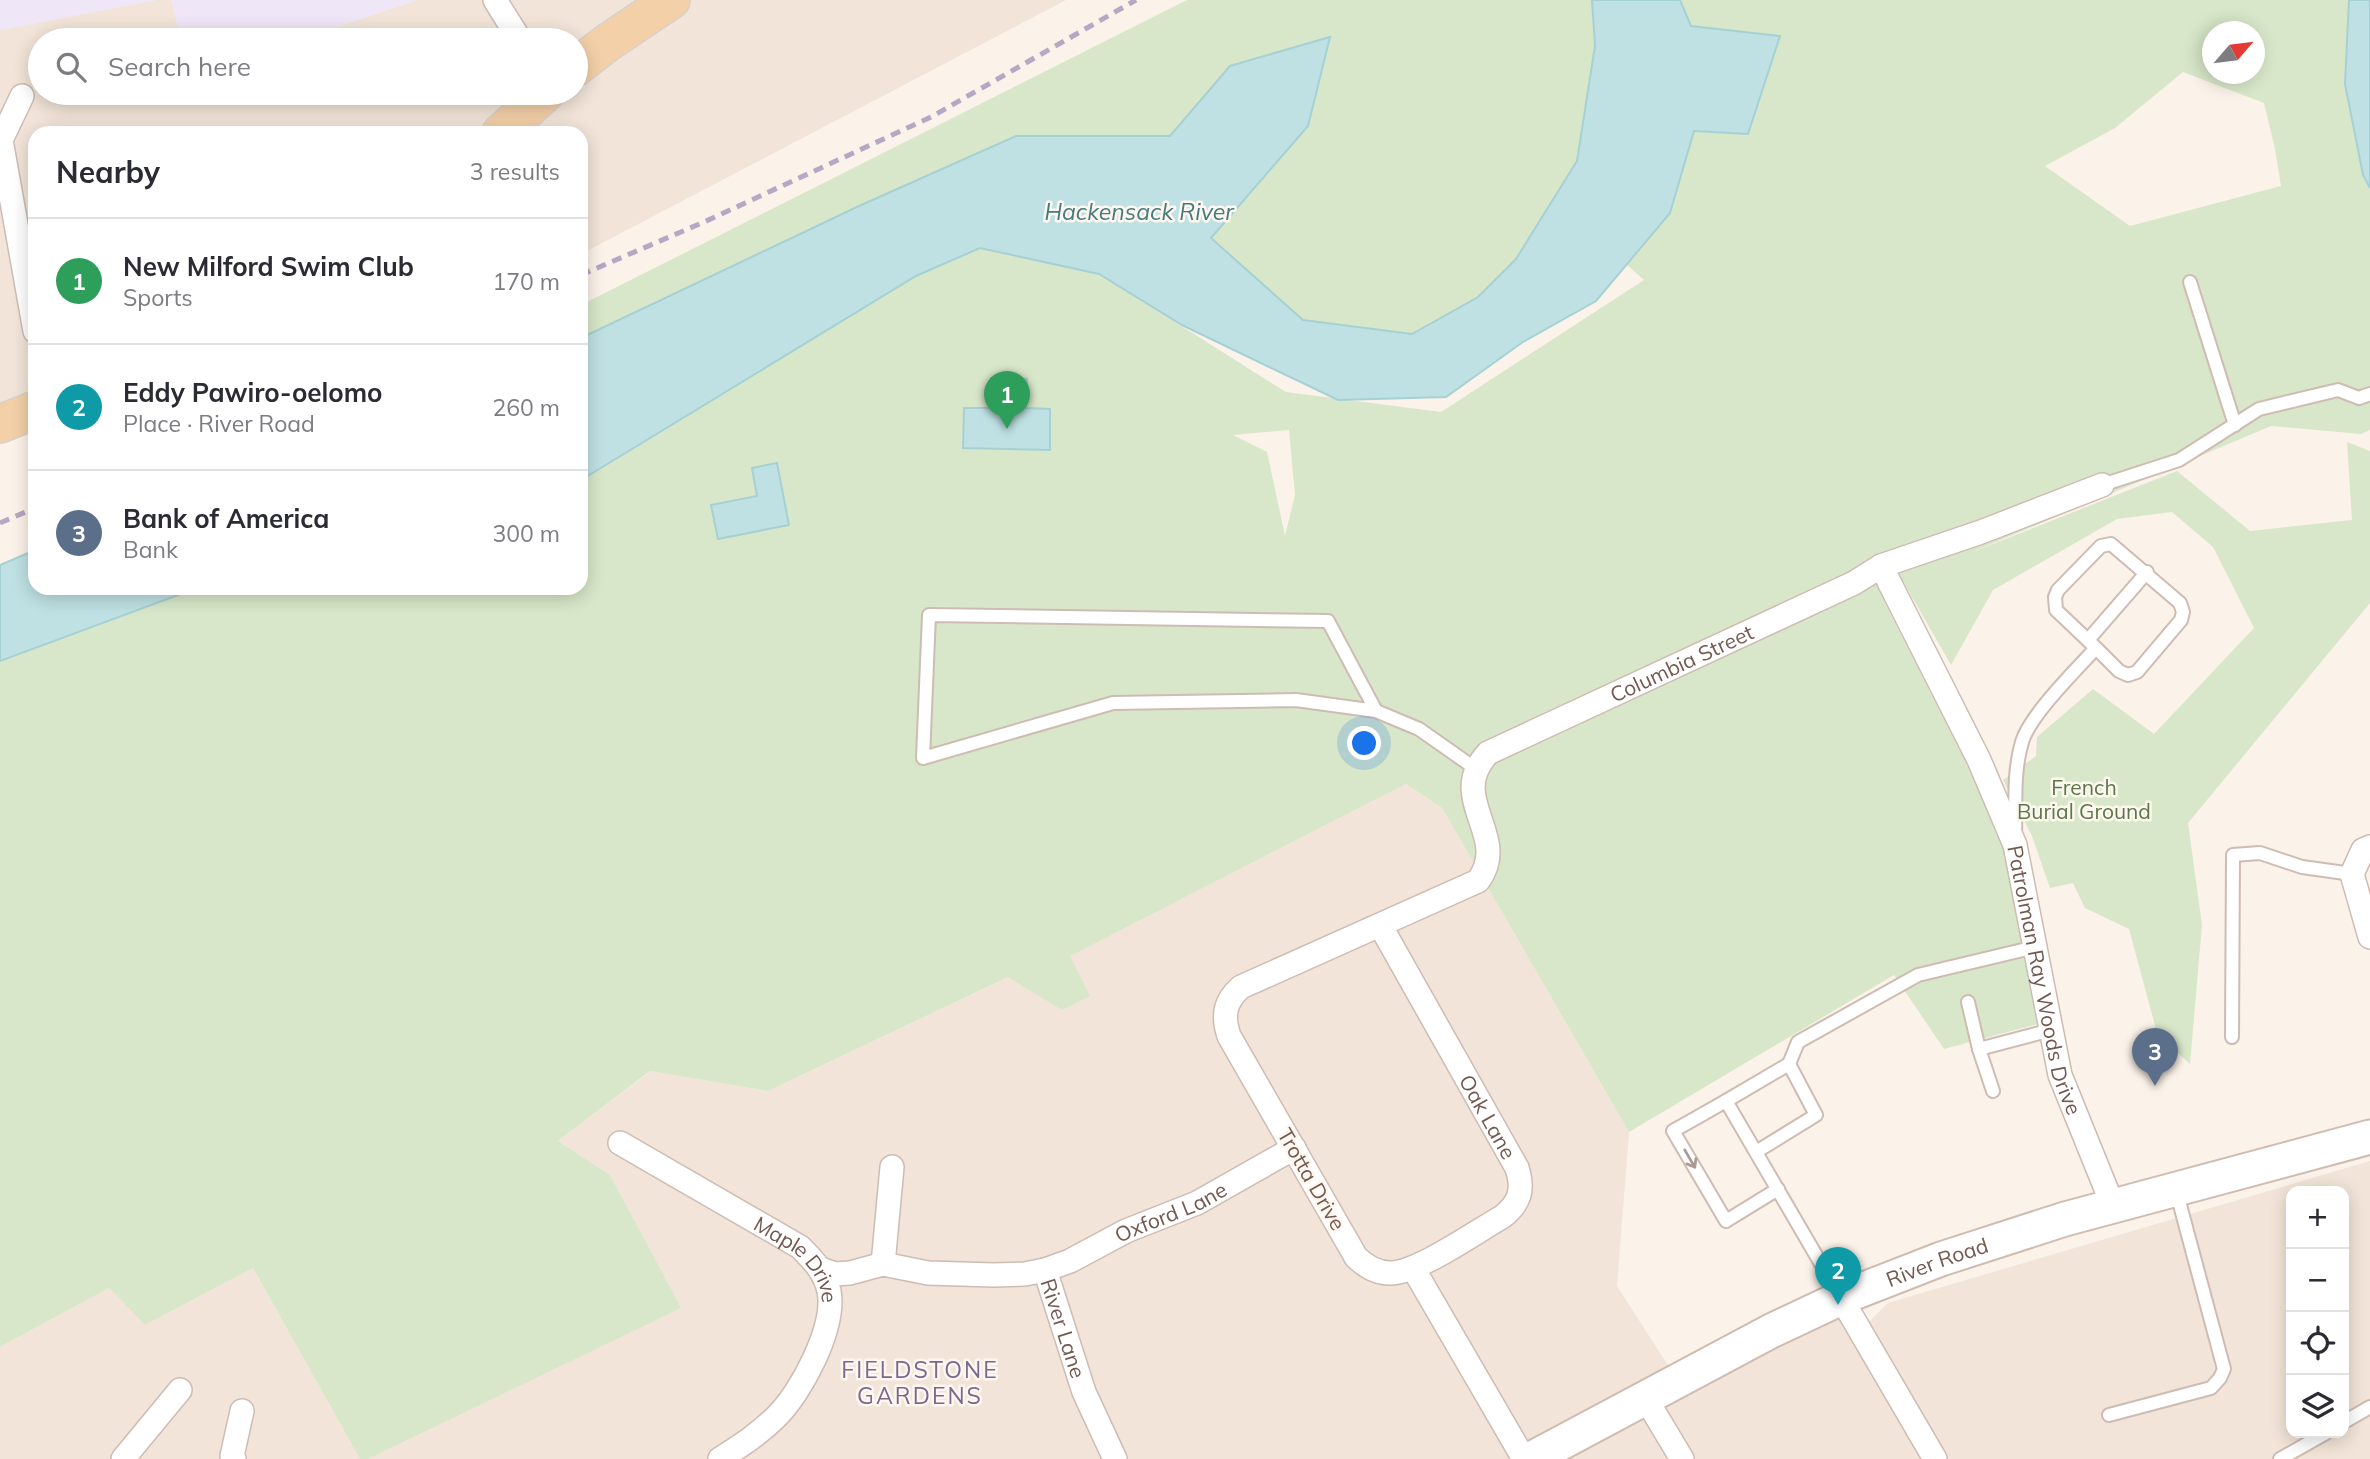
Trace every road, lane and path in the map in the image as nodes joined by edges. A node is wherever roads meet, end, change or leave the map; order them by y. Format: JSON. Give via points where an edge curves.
{"nodes":[{"id":1,"x":495,"y":0,"type":"edge"},
{"id":2,"x":671,"y":0,"type":"edge"},
{"id":3,"x":512,"y":28,"type":"edge"},
{"id":4,"x":588,"y":58,"type":"edge"},
{"id":5,"x":22,"y":96,"type":"dead end"},
{"id":6,"x":532,"y":105,"type":"edge"},
{"id":7,"x":509,"y":126,"type":"edge"},
{"id":8,"x":2190,"y":282,"type":"dead end"},
{"id":9,"x":28,"y":292,"type":"edge"},
{"id":10,"x":2370,"y":394,"type":"edge"},
{"id":11,"x":28,"y":414,"type":"edge"},
{"id":12,"x":0,"y":424,"type":"edge"},
{"id":13,"x":2235,"y":425,"type":"junction"},
{"id":14,"x":2102,"y":485,"type":"joint"},
{"id":15,"x":1881,"y":566,"type":"junction"},
{"id":16,"x":2147,"y":572,"type":"junction"},
{"id":17,"x":2092,"y":644,"type":"junction"},
{"id":18,"x":1376,"y":711,"type":"junction"},
{"id":19,"x":1476,"y":769,"type":"junction"},
{"id":20,"x":2015,"y":845,"type":"junction"},
{"id":21,"x":2370,"y":848,"type":"edge"},
{"id":22,"x":2352,"y":874,"type":"junction"},
{"id":23,"x":1380,"y":926,"type":"junction"},
{"id":24,"x":2370,"y":937,"type":"edge"},
{"id":25,"x":2035,"y":947,"type":"junction"},
{"id":26,"x":1968,"y":1002,"type":"dead end"},
{"id":27,"x":2051,"y":1030,"type":"junction"},
{"id":28,"x":2232,"y":1037,"type":"dead end"},
{"id":29,"x":1979,"y":1049,"type":"junction"},
{"id":30,"x":1788,"y":1064,"type":"junction"},
{"id":31,"x":1993,"y":1091,"type":"dead end"},
{"id":32,"x":1726,"y":1101,"type":"junction"},
{"id":33,"x":2370,"y":1137,"type":"edge"},
{"id":34,"x":620,"y":1143,"type":"dead end"},
{"id":35,"x":1294,"y":1148,"type":"junction"},
{"id":36,"x":1756,"y":1152,"type":"junction"},
{"id":37,"x":891,"y":1167,"type":"dead end"},
{"id":38,"x":1778,"y":1189,"type":"junction"},
{"id":39,"x":2176,"y":1189,"type":"junction"},
{"id":40,"x":2113,"y":1206,"type":"junction"},
{"id":41,"x":883,"y":1264,"type":"junction"},
{"id":42,"x":1413,"y":1268,"type":"junction"},
{"id":43,"x":821,"y":1269,"type":"junction"},
{"id":44,"x":1045,"y":1270,"type":"junction"},
{"id":45,"x":1841,"y":1298,"type":"junction"},
{"id":46,"x":180,"y":1390,"type":"dead end"},
{"id":47,"x":1646,"y":1399,"type":"junction"},
{"id":48,"x":2370,"y":1407,"type":"edge"},
{"id":49,"x":242,"y":1411,"type":"dead end"},
{"id":50,"x":2109,"y":1415,"type":"dead end"},
{"id":51,"x":2349,"y":1419,"type":"edge"},
{"id":52,"x":2317,"y":1438,"type":"edge"},
{"id":53,"x":1113,"y":1458,"type":"edge"},
{"id":54,"x":123,"y":1459,"type":"edge"},
{"id":55,"x":234,"y":1459,"type":"edge"},
{"id":56,"x":720,"y":1459,"type":"edge"},
{"id":57,"x":1524,"y":1459,"type":"edge"},
{"id":58,"x":1531,"y":1459,"type":"edge"},
{"id":59,"x":1682,"y":1459,"type":"edge"},
{"id":60,"x":1935,"y":1459,"type":"edge"},
{"id":61,"x":2280,"y":1459,"type":"edge"}],
"edges":[{"from":1,"to":3,"type":"street"},
{"from":2,"to":4,"type":"main road"},
{"from":5,"to":9,"type":"street","via":[[1,140]]},
{"from":6,"to":7,"type":"main road"},
{"from":8,"to":13,"type":"lane"},
{"from":10,"to":13,"type":"lane","via":[[2358,398],[2338,390],[2259,409]]},
{"from":11,"to":12,"type":"main road"},
{"from":13,"to":14,"type":"lane","via":[[2179,460]]},
{"from":14,"to":15,"type":"street","name":"Columbia Street"},
{"from":15,"to":19,"type":"street","name":"Columbia Street","via":[[1854,583],[1488,753]]},
{"from":15,"to":20,"type":"street","name":"Patrolman Ray Woods Drive","via":[[1979,761]]},
{"from":16,"to":17,"type":"lane"},
{"from":16,"to":17,"type":"lane","via":[[2111,544],[2101,546],[2058,590],[2056,610]]},
{"from":16,"to":17,"type":"lane","via":[[2180,603],[2181,621],[2137,672],[2128,676]]},
{"from":17,"to":20,"type":"lane","via":[[2022,740]]},
{"from":18,"to":18,"type":"lane","via":[[1328,621],[929,615],[923,758],[1113,703],[1296,700]]},
{"from":18,"to":19,"type":"lane","via":[[1419,729]]},
{"from":19,"to":23,"type":"street","via":[[1472,790],[1489,853],[1483,874],[1469,886]]},
{"from":20,"to":25,"type":"street","name":"Patrolman Ray Woods Drive"},
{"from":21,"to":22,"type":"street","via":[[2363,850]]},
{"from":22,"to":24,"type":"street"},
{"from":22,"to":28,"type":"lane","via":[[2302,867],[2260,853],[2233,855]]},
{"from":23,"to":35,"type":"street","name":"Trotta Drive","via":[[1241,987],[1226,1009],[1228,1035]]},
{"from":23,"to":42,"type":"street","name":"Oak Lane","via":[[1522,1183],[1514,1208]]},
{"from":25,"to":27,"type":"street","name":"Patrolman Ray Woods Drive"},
{"from":25,"to":30,"type":"lane","via":[[1918,975],[1798,1042]]},
{"from":26,"to":29,"type":"lane"},
{"from":27,"to":29,"type":"lane"},
{"from":27,"to":40,"type":"street","name":"Patrolman Ray Woods Drive","via":[[2060,1075]]},
{"from":29,"to":31,"type":"lane"},
{"from":30,"to":32,"type":"lane"},
{"from":30,"to":36,"type":"lane","via":[[1816,1115]]},
{"from":32,"to":36,"type":"lane"},
{"from":32,"to":38,"type":"lane","one_way":true,"via":[[1673,1131],[1726,1221]]},
{"from":33,"to":39,"type":"main road","name":"River Road"},
{"from":34,"to":43,"type":"street","name":"Maple Drive","via":[[786,1238]]},
{"from":35,"to":42,"type":"street","name":"Trotta Drive","via":[[1356,1257],[1379,1272],[1393,1274]]},
{"from":35,"to":44,"type":"street","name":"Oxford Lane","via":[[1197,1203],[1126,1230]]},
{"from":36,"to":38,"type":"lane"},
{"from":37,"to":41,"type":"street"},
{"from":38,"to":45,"type":"lane"},
{"from":39,"to":40,"type":"main road","name":"River Road"},
{"from":39,"to":50,"type":"lane","via":[[2224,1369],[2211,1388]]},
{"from":40,"to":45,"type":"main road","name":"River Road","via":[[1941,1259]]},
{"from":41,"to":43,"type":"street","via":[[850,1273]]},
{"from":41,"to":44,"type":"street","name":"River Lane","via":[[928,1273],[994,1275]]},
{"from":42,"to":57,"type":"street"},
{"from":43,"to":56,"type":"street","name":"Maple Drive","via":[[829,1293],[827,1318],[809,1370],[779,1415]]},
{"from":44,"to":53,"type":"street","name":"River Lane","via":[[1084,1392]]},
{"from":45,"to":47,"type":"main road","name":"River Road"},
{"from":45,"to":60,"type":"street"},
{"from":46,"to":54,"type":"street"},
{"from":47,"to":58,"type":"main road","name":"River Road"},
{"from":47,"to":59,"type":"street"},
{"from":48,"to":51,"type":"lane"},
{"from":49,"to":55,"type":"street"},
{"from":52,"to":61,"type":"lane"}]}
